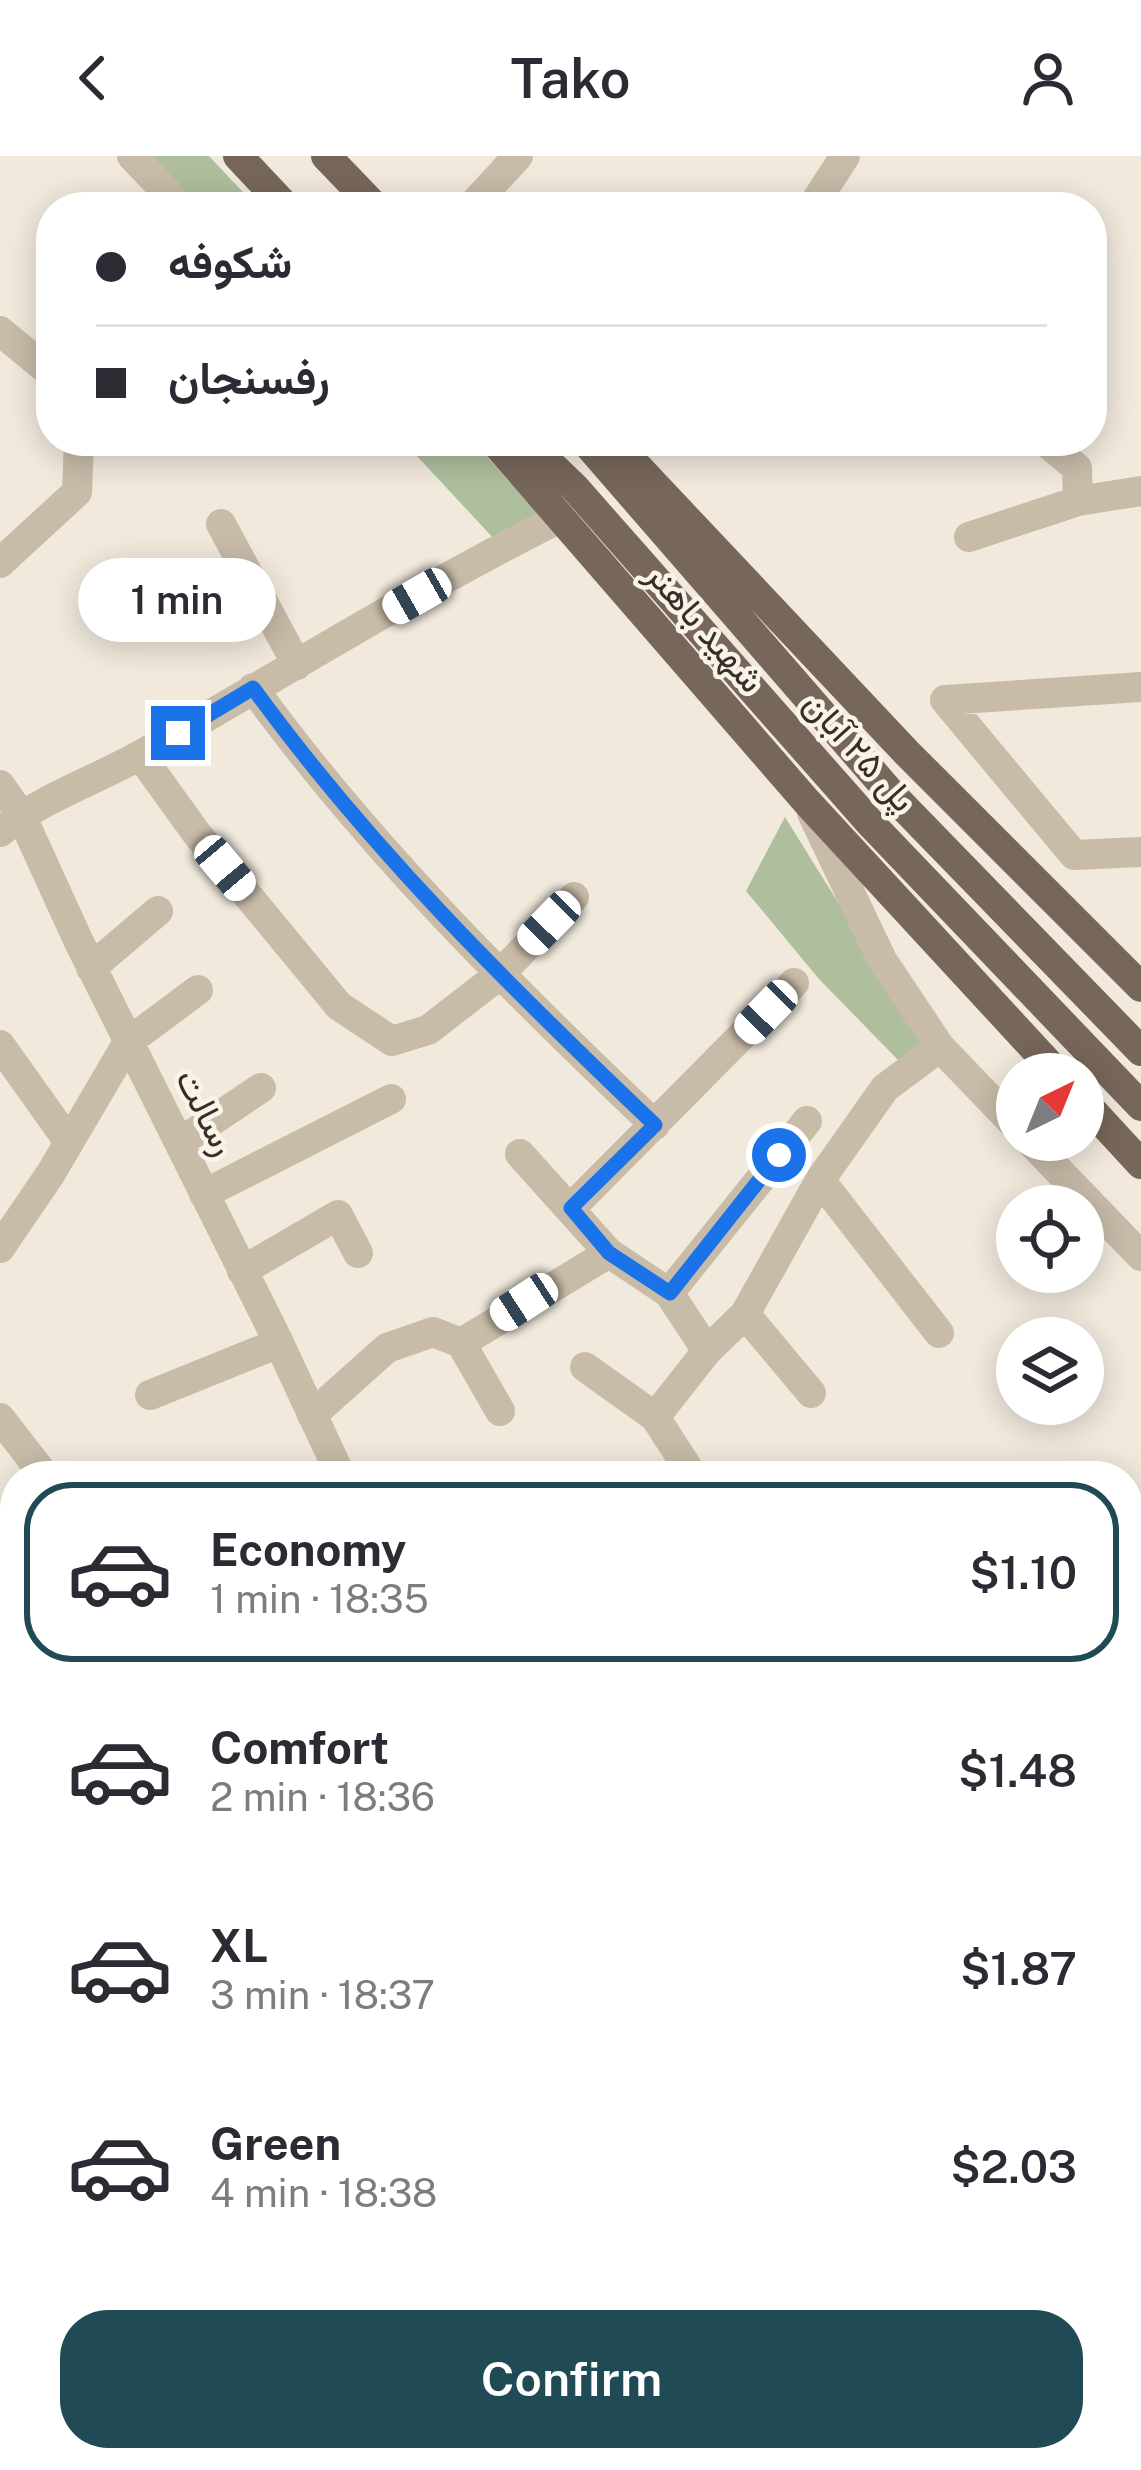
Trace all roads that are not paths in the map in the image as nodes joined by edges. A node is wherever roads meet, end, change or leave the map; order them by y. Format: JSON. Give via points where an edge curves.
{"nodes":[{"id":1,"x":132,"y":156,"type":"edge"},
{"id":2,"x":238,"y":156,"type":"edge"},
{"id":3,"x":326,"y":156,"type":"edge"},
{"id":4,"x":518,"y":156,"type":"edge"},
{"id":5,"x":844,"y":156,"type":"edge"},
{"id":6,"x":167,"y":192,"type":"edge"},
{"id":7,"x":272,"y":192,"type":"edge"},
{"id":8,"x":361,"y":192,"type":"edge"},
{"id":9,"x":485,"y":192,"type":"edge"},
{"id":10,"x":821,"y":192,"type":"edge"},
{"id":11,"x":0,"y":331,"type":"edge"},
{"id":12,"x":36,"y":361,"type":"edge"},
{"id":13,"x":78,"y":456,"type":"edge"},
{"id":14,"x":507,"y":456,"type":"edge"},
{"id":15,"x":542,"y":456,"type":"edge"},
{"id":16,"x":598,"y":456,"type":"edge"},
{"id":17,"x":630,"y":456,"type":"edge"},
{"id":18,"x":1063,"y":456,"type":"edge"},
{"id":19,"x":1141,"y":491,"type":"edge"},
{"id":20,"x":1078,"y":501,"type":"junction"},
{"id":21,"x":560,"y":518,"type":"junction"},
{"id":22,"x":220,"y":524,"type":"dead end"},
{"id":23,"x":969,"y":537,"type":"dead end"},
{"id":24,"x":0,"y":563,"type":"edge"},
{"id":25,"x":297,"y":665,"type":"junction"},
{"id":26,"x":1141,"y":687,"type":"edge"},
{"id":27,"x":253,"y":688,"type":"junction"},
{"id":28,"x":140,"y":755,"type":"junction"},
{"id":29,"x":807,"y":802,"type":"junction"},
{"id":30,"x":6,"y":804,"type":"edge"},
{"id":31,"x":1141,"y":852,"type":"edge"},
{"id":32,"x":574,"y":897,"type":"dead end"},
{"id":33,"x":158,"y":910,"type":"dead end"},
{"id":34,"x":92,"y":968,"type":"junction"},
{"id":35,"x":498,"y":976,"type":"junction"},
{"id":36,"x":794,"y":983,"type":"dead end"},
{"id":37,"x":1141,"y":987,"type":"edge"},
{"id":38,"x":198,"y":990,"type":"dead end"},
{"id":39,"x":128,"y":1042,"type":"junction"},
{"id":40,"x":0,"y":1045,"type":"edge"},
{"id":41,"x":940,"y":1047,"type":"junction"},
{"id":42,"x":1141,"y":1051,"type":"edge"},
{"id":43,"x":1039,"y":1053,"type":"edge"},
{"id":44,"x":261,"y":1088,"type":"dead end"},
{"id":45,"x":391,"y":1100,"type":"dead end"},
{"id":46,"x":996,"y":1105,"type":"edge"},
{"id":47,"x":1141,"y":1106,"type":"edge"},
{"id":48,"x":807,"y":1120,"type":"dead end"},
{"id":49,"x":1104,"y":1124,"type":"edge"},
{"id":50,"x":655,"y":1125,"type":"junction"},
{"id":51,"x":69,"y":1142,"type":"junction"},
{"id":52,"x":179,"y":1143,"type":"junction"},
{"id":53,"x":520,"y":1154,"type":"dead end"},
{"id":54,"x":1049,"y":1161,"type":"edge"},
{"id":55,"x":1141,"y":1164,"type":"edge"},
{"id":56,"x":820,"y":1180,"type":"junction"},
{"id":57,"x":204,"y":1194,"type":"junction"},
{"id":58,"x":571,"y":1208,"type":"junction"},
{"id":59,"x":0,"y":1247,"type":"edge"},
{"id":60,"x":358,"y":1253,"type":"dead end"},
{"id":61,"x":609,"y":1253,"type":"junction"},
{"id":62,"x":1141,"y":1256,"type":"edge"},
{"id":63,"x":242,"y":1270,"type":"junction"},
{"id":64,"x":670,"y":1293,"type":"junction"},
{"id":65,"x":745,"y":1314,"type":"junction"},
{"id":66,"x":938,"y":1334,"type":"dead end"},
{"id":67,"x":279,"y":1343,"type":"junction"},
{"id":68,"x":461,"y":1343,"type":"junction"},
{"id":69,"x":707,"y":1351,"type":"junction"},
{"id":70,"x":585,"y":1367,"type":"dead end"},
{"id":71,"x":812,"y":1393,"type":"dead end"},
{"id":72,"x":150,"y":1395,"type":"dead end"},
{"id":73,"x":500,"y":1411,"type":"dead end"},
{"id":74,"x":312,"y":1415,"type":"junction"},
{"id":75,"x":655,"y":1417,"type":"junction"},
{"id":76,"x":0,"y":1418,"type":"edge"},
{"id":77,"x":33,"y":1461,"type":"edge"},
{"id":78,"x":333,"y":1461,"type":"edge"},
{"id":79,"x":683,"y":1461,"type":"edge"}],
"edges":[{"from":1,"to":6,"type":"street"},
{"from":2,"to":7,"type":"main road"},
{"from":3,"to":8,"type":"main road"},
{"from":4,"to":9,"type":"street"},
{"from":5,"to":10,"type":"street"},
{"from":11,"to":12,"type":"street"},
{"from":13,"to":24,"type":"street","via":[[77,492]]},
{"from":14,"to":21,"type":"main road","name":"شهید باهنر"},
{"from":15,"to":47,"type":"main road","name":"پل ۲۵ آبان","via":[[872,825]]},
{"from":16,"to":42,"type":"main road","name":"پل ۲۵ آبان","via":[[895,797]]},
{"from":17,"to":37,"type":"main road","name":"شهید باهنر"},
{"from":18,"to":20,"type":"street","via":[[1077,468]]},
{"from":19,"to":20,"type":"street"},
{"from":20,"to":23,"type":"street"},
{"from":21,"to":25,"type":"street"},
{"from":21,"to":29,"type":"main road","name":"شهید باهنر"},
{"from":22,"to":25,"type":"street"},
{"from":25,"to":27,"type":"street"},
{"from":26,"to":31,"type":"street","via":[[944,700],[1074,855]]},
{"from":27,"to":28,"type":"street"},
{"from":27,"to":35,"type":"street","via":[[315,773]]},
{"from":28,"to":30,"type":"street"},
{"from":28,"to":35,"type":"street","via":[[339,1006],[392,1041],[428,1030]]},
{"from":29,"to":41,"type":"street","via":[[882,960]]},
{"from":29,"to":43,"type":"main road","name":"شهید باهنر"},
{"from":30,"to":34,"type":"street","name":"رسالت"},
{"from":32,"to":35,"type":"street"},
{"from":33,"to":34,"type":"street"},
{"from":34,"to":39,"type":"street","name":"رسالت"},
{"from":35,"to":50,"type":"street"},
{"from":36,"to":50,"type":"street"},
{"from":38,"to":39,"type":"street"},
{"from":39,"to":51,"type":"street"},
{"from":39,"to":52,"type":"street","name":"رسالت"},
{"from":40,"to":51,"type":"street"},
{"from":41,"to":46,"type":"street"},
{"from":41,"to":56,"type":"street","via":[[885,1088]]},
{"from":44,"to":52,"type":"street"},
{"from":45,"to":57,"type":"street"},
{"from":48,"to":64,"type":"street"},
{"from":49,"to":55,"type":"main road"},
{"from":50,"to":58,"type":"street"},
{"from":51,"to":59,"type":"street"},
{"from":52,"to":57,"type":"street","name":"رسالت"},
{"from":53,"to":58,"type":"street"},
{"from":54,"to":62,"type":"street"},
{"from":56,"to":65,"type":"street"},
{"from":56,"to":66,"type":"street"},
{"from":57,"to":63,"type":"street","name":"رسالت"},
{"from":58,"to":61,"type":"street"},
{"from":60,"to":63,"type":"street","via":[[338,1215]]},
{"from":61,"to":64,"type":"street"},
{"from":61,"to":68,"type":"street"},
{"from":63,"to":67,"type":"street","name":"رسالت"},
{"from":64,"to":69,"type":"street"},
{"from":65,"to":69,"type":"street"},
{"from":65,"to":71,"type":"street"},
{"from":67,"to":72,"type":"street"},
{"from":67,"to":74,"type":"street","name":"رسالت"},
{"from":68,"to":73,"type":"street"},
{"from":68,"to":74,"type":"street","via":[[433,1332],[387,1348]]},
{"from":69,"to":75,"type":"street"},
{"from":70,"to":75,"type":"street"},
{"from":74,"to":78,"type":"street","name":"رسالت"},
{"from":75,"to":79,"type":"street"},
{"from":76,"to":77,"type":"street"}]}
